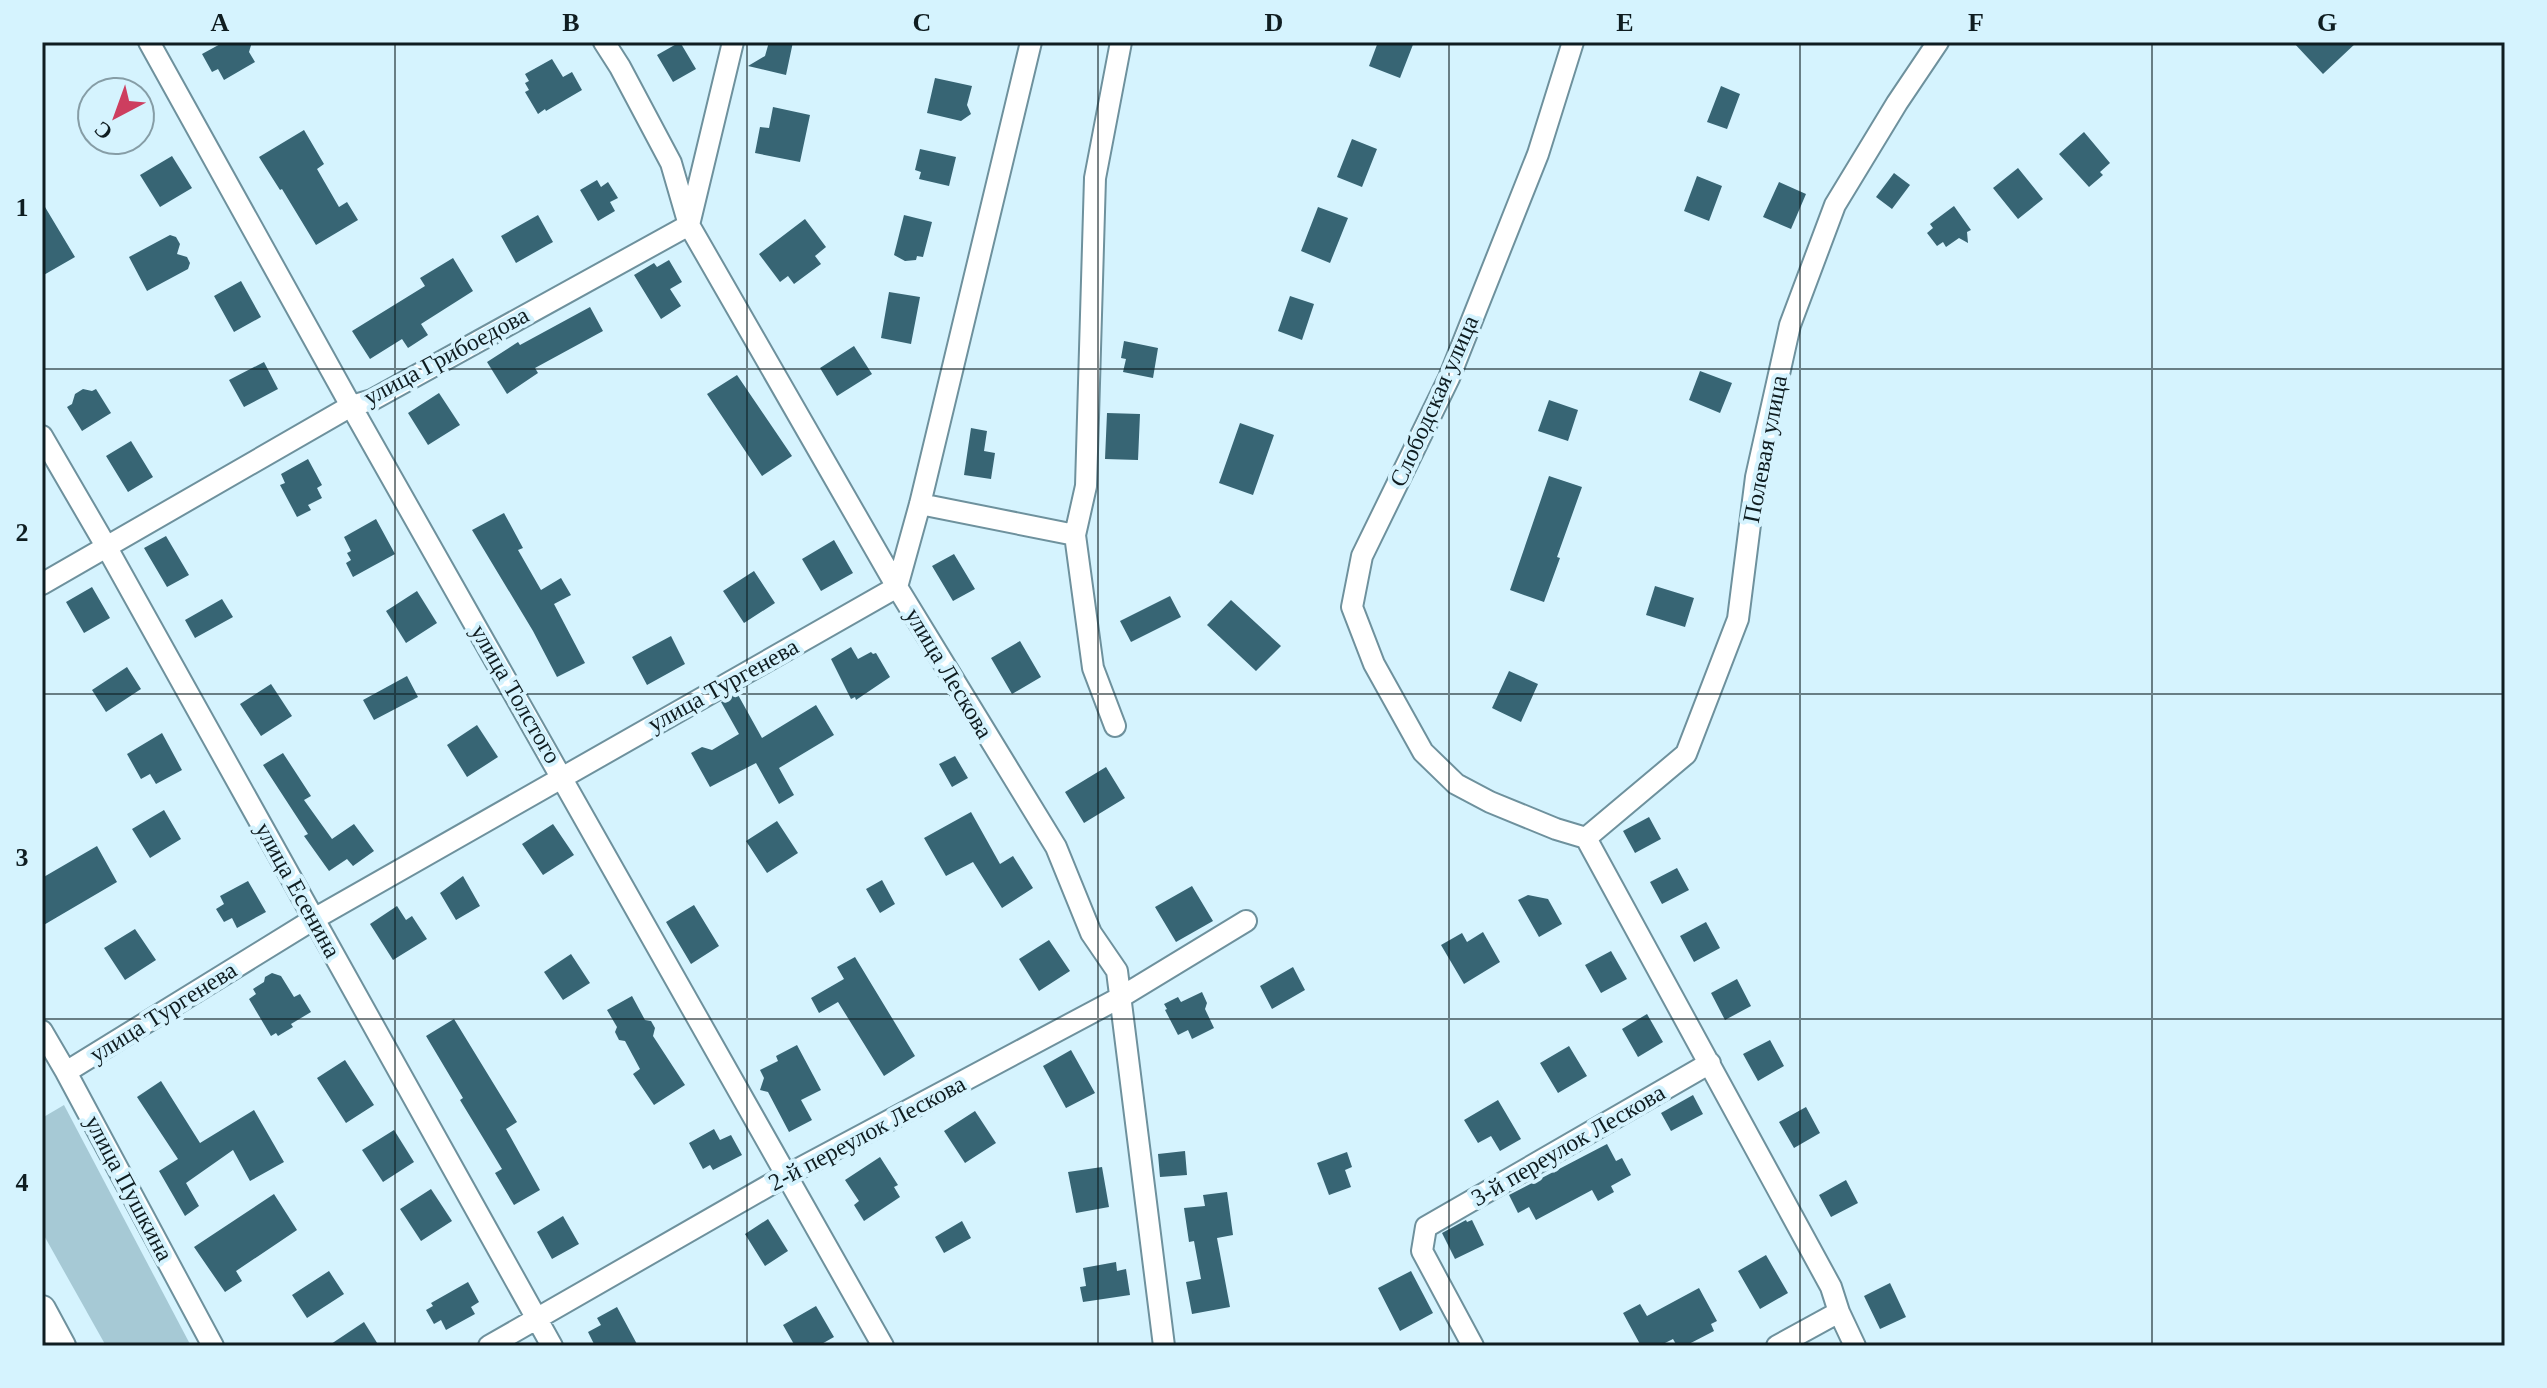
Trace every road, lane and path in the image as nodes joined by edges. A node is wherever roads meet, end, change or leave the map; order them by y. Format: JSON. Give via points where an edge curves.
{"nodes":[{"id":1,"x":149,"y":42,"type":"edge"},
{"id":2,"x":604,"y":42,"type":"edge"},
{"id":3,"x":733,"y":42,"type":"edge"},
{"id":4,"x":1031,"y":42,"type":"edge"},
{"id":5,"x":1121,"y":42,"type":"edge"},
{"id":6,"x":1573,"y":42,"type":"edge"},
{"id":7,"x":1938,"y":42,"type":"edge"},
{"id":8,"x":689,"y":225,"type":"junction"},
{"id":9,"x":351,"y":406,"type":"junction"},
{"id":10,"x":42,"y":436,"type":"edge"},
{"id":11,"x":920,"y":504,"type":"junction"},
{"id":12,"x":1075,"y":535,"type":"junction"},
{"id":13,"x":106,"y":546,"type":"junction"},
{"id":14,"x":42,"y":584,"type":"edge"},
{"id":15,"x":897,"y":587,"type":"junction"},
{"id":16,"x":1115,"y":726,"type":"dead end"},
{"id":17,"x":562,"y":776,"type":"junction"},
{"id":18,"x":1586,"y":838,"type":"junction"},
{"id":19,"x":314,"y":919,"type":"junction"},
{"id":20,"x":1246,"y":921,"type":"dead end"},
{"id":21,"x":1121,"y":997,"type":"junction"},
{"id":22,"x":42,"y":1031,"type":"edge"},
{"id":23,"x":1710,"y":1063,"type":"junction"},
{"id":24,"x":66,"y":1072,"type":"junction"},
{"id":25,"x":787,"y":1175,"type":"junction"},
{"id":26,"x":42,"y":1309,"type":"edge"},
{"id":27,"x":1839,"y":1312,"type":"junction"},
{"id":28,"x":536,"y":1319,"type":"junction"},
{"id":29,"x":62,"y":1346,"type":"edge"},
{"id":30,"x":213,"y":1346,"type":"edge"},
{"id":31,"x":489,"y":1346,"type":"edge"},
{"id":32,"x":552,"y":1346,"type":"edge"},
{"id":33,"x":883,"y":1346,"type":"edge"},
{"id":34,"x":1164,"y":1346,"type":"edge"},
{"id":35,"x":1473,"y":1346,"type":"edge"},
{"id":36,"x":1777,"y":1346,"type":"edge"},
{"id":37,"x":1855,"y":1346,"type":"edge"}],
"edges":[{"from":1,"to":9,"type":"street","name":"улица Толстого"},
{"from":2,"to":8,"type":"street","name":"улица Лескова","via":[[671,163]]},
{"from":3,"to":8,"type":"street"},
{"from":4,"to":11,"type":"street"},
{"from":5,"to":12,"type":"street","via":[[1095,178],[1086,486]]},
{"from":6,"to":18,"type":"street","name":"Слободская улица","via":[[1538,154],[1449,378],[1362,556],[1352,607],[1374,664],[1423,752],[1456,784],[1490,802]]},
{"from":7,"to":18,"type":"street","name":"Полевая улица","via":[[1835,205],[1790,325],[1756,477],[1738,619],[1686,754]]},
{"from":8,"to":9,"type":"street","name":"улица Грибоедова","via":[[372,400]]},
{"from":8,"to":15,"type":"street","name":"улица Лескова"},
{"from":9,"to":13,"type":"street","name":"улица Грибоедова"},
{"from":9,"to":17,"type":"street","name":"улица Толстого"},
{"from":10,"to":13,"type":"street","name":"улица Есенина"},
{"from":11,"to":12,"type":"street"},
{"from":11,"to":15,"type":"street"},
{"from":12,"to":16,"type":"street","via":[[1093,668]]},
{"from":13,"to":14,"type":"street","name":"улица Грибоедова"},
{"from":13,"to":19,"type":"street","name":"улица Есенина"},
{"from":15,"to":17,"type":"street","name":"улица Тургенева"},
{"from":15,"to":21,"type":"street","name":"улица Лескова","via":[[1056,847],[1091,933],[1117,971]]},
{"from":17,"to":19,"type":"street","name":"улица Тургенева"},
{"from":17,"to":25,"type":"street","name":"улица Толстого"},
{"from":18,"to":23,"type":"street"},
{"from":19,"to":24,"type":"street","name":"улица Тургенева"},
{"from":19,"to":28,"type":"street","name":"улица Есенина"},
{"from":20,"to":21,"type":"street","name":"2-й переулок Лескова"},
{"from":21,"to":25,"type":"street","name":"2-й переулок Лескова"},
{"from":21,"to":34,"type":"street","name":"улица Лескова"},
{"from":22,"to":24,"type":"street","name":"улица Пушкина"},
{"from":23,"to":27,"type":"street","via":[[1831,1287]]},
{"from":23,"to":35,"type":"street","name":"3-й переулок Лескова","via":[[1426,1227],[1422,1251]]},
{"from":24,"to":30,"type":"street","name":"улица Пушкина"},
{"from":25,"to":28,"type":"street","name":"2-й переулок Лескова"},
{"from":25,"to":33,"type":"street","name":"улица Толстого"},
{"from":26,"to":29,"type":"main road"},
{"from":27,"to":36,"type":"street"},
{"from":27,"to":37,"type":"street"},
{"from":28,"to":31,"type":"street","name":"2-й переулок Лескова"},
{"from":28,"to":32,"type":"street","name":"улица Есенина"}]}
